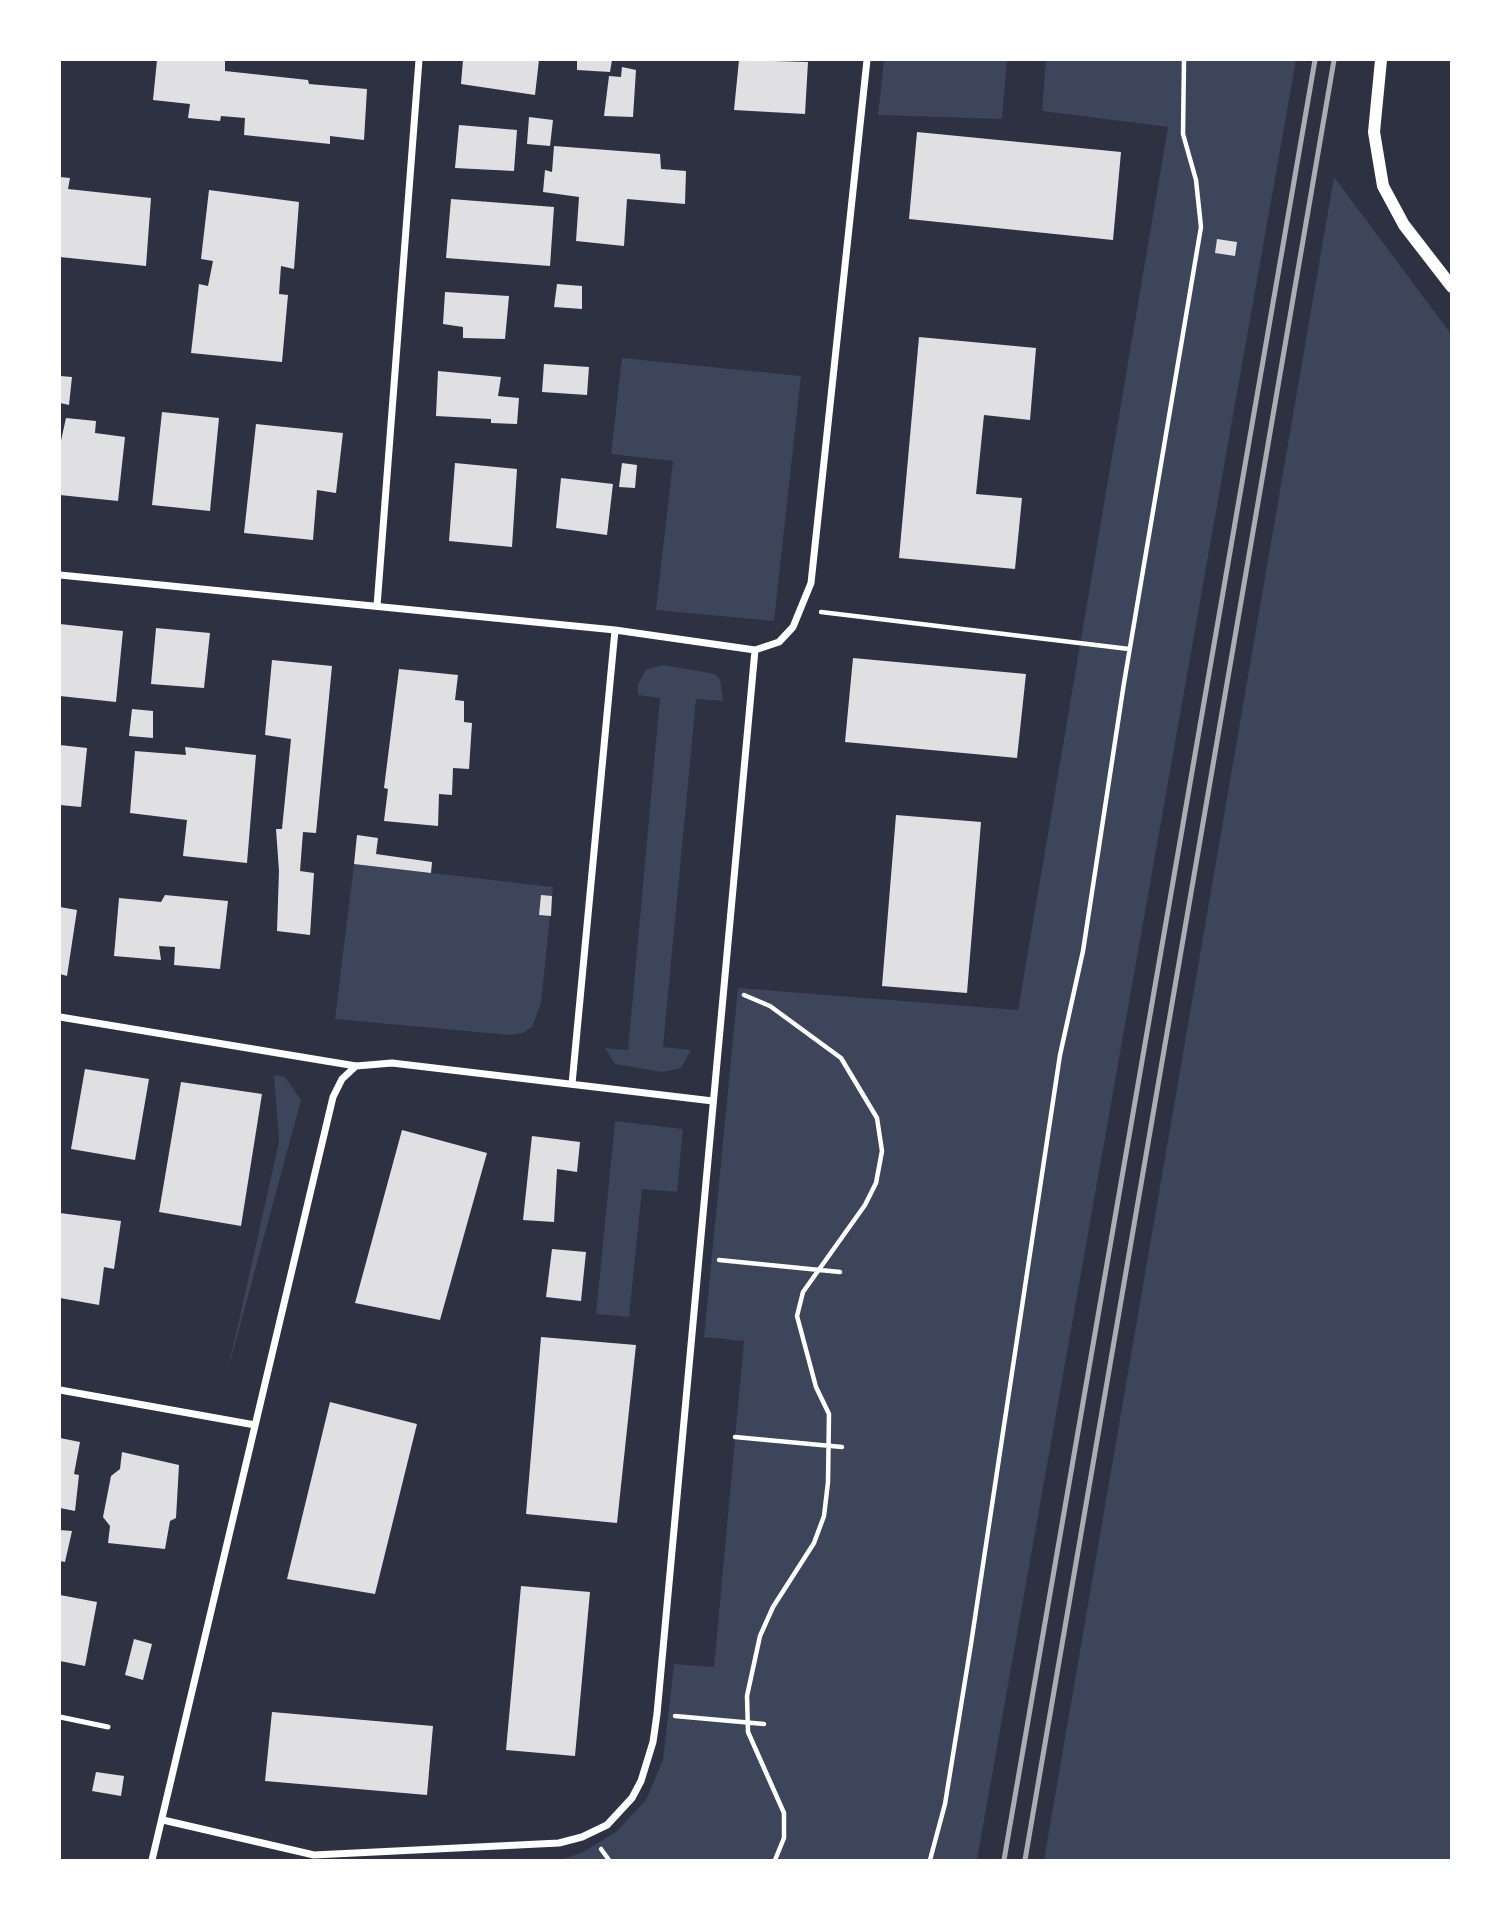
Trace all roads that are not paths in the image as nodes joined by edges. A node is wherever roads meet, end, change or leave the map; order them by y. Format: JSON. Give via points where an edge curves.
{"nodes":[{"id":1,"x":419,"y":60,"type":"edge"},
{"id":2,"x":867,"y":60,"type":"edge"},
{"id":3,"x":1381,"y":60,"type":"edge"},
{"id":4,"x":1451,"y":287,"type":"edge"},
{"id":5,"x":60,"y":575,"type":"edge"},
{"id":6,"x":377,"y":606,"type":"junction"},
{"id":7,"x":615,"y":630,"type":"junction"},
{"id":8,"x":755,"y":650,"type":"junction"},
{"id":9,"x":60,"y":1017,"type":"edge"},
{"id":10,"x":356,"y":1066,"type":"junction"},
{"id":11,"x":572,"y":1084,"type":"junction"},
{"id":12,"x":713,"y":1101,"type":"junction"},
{"id":13,"x":60,"y":1390,"type":"edge"},
{"id":14,"x":254,"y":1425,"type":"junction"},
{"id":15,"x":60,"y":1717,"type":"edge"},
{"id":16,"x":108,"y":1727,"type":"dead end"},
{"id":17,"x":163,"y":1820,"type":"junction"},
{"id":18,"x":152,"y":1860,"type":"edge"}],
"edges":[{"from":1,"to":6,"type":"street"},
{"from":2,"to":8,"type":"street","via":[[811,583],[793,627],[779,642]]},
{"from":3,"to":4,"type":"street","via":[[1374,132],[1383,186],[1405,225]]},
{"from":5,"to":6,"type":"street"},
{"from":6,"to":7,"type":"street"},
{"from":7,"to":8,"type":"street"},
{"from":7,"to":11,"type":"street"},
{"from":8,"to":12,"type":"street"},
{"from":9,"to":10,"type":"street"},
{"from":10,"to":11,"type":"street","via":[[392,1063]]},
{"from":10,"to":14,"type":"street","via":[[333,1097]]},
{"from":11,"to":12,"type":"street"},
{"from":12,"to":17,"type":"street","via":[[657,1714],[648,1763],[632,1798],[607,1825],[571,1840],[314,1854]]},
{"from":13,"to":14,"type":"street"},
{"from":14,"to":17,"type":"street"},
{"from":15,"to":16,"type":"lane"},
{"from":17,"to":18,"type":"street"}]}
